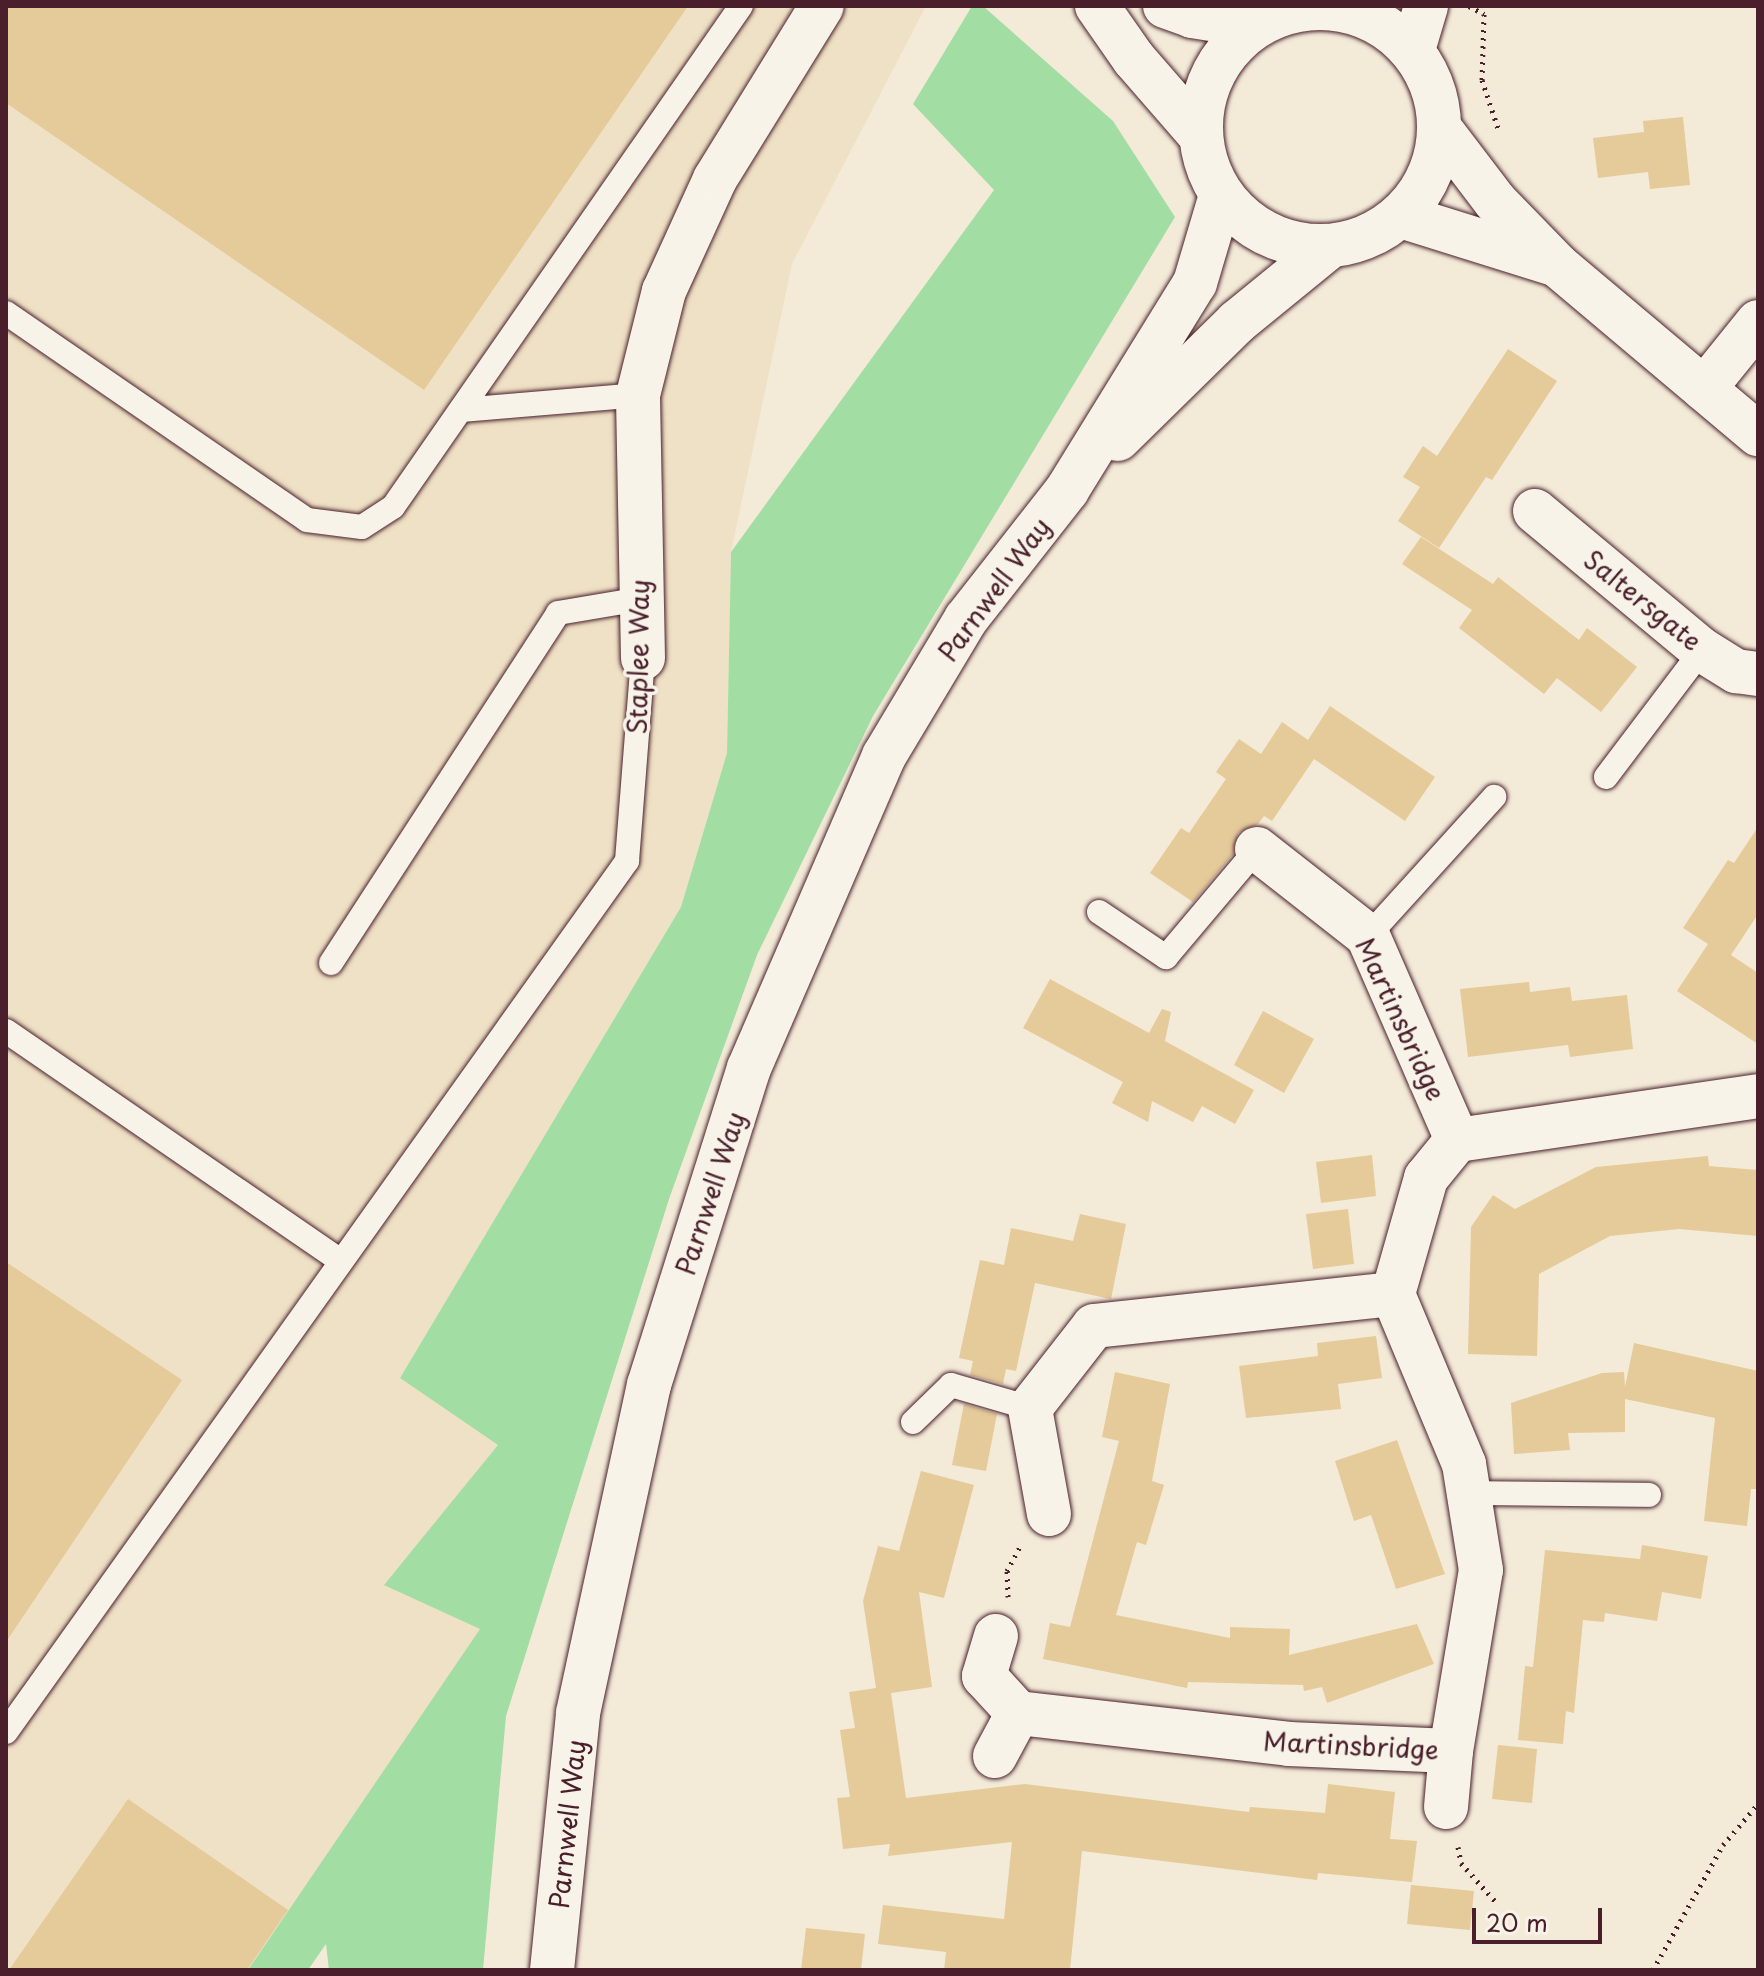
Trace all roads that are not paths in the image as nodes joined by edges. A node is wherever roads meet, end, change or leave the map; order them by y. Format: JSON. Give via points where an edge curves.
{"nodes":[{"id":1,"x":741,"y":6,"type":"edge"},
{"id":2,"x":822,"y":6,"type":"edge"},
{"id":3,"x":1066,"y":6,"type":"edge"},
{"id":4,"x":1097,"y":6,"type":"edge"},
{"id":5,"x":1165,"y":6,"type":"edge"},
{"id":6,"x":1426,"y":6,"type":"edge"},
{"id":7,"x":1306,"y":7,"type":"edge"},
{"id":8,"x":1255,"y":26,"type":"junction"},
{"id":9,"x":1413,"y":50,"type":"junction"},
{"id":10,"x":1134,"y":59,"type":"junction"},
{"id":11,"x":1441,"y":130,"type":"junction"},
{"id":12,"x":1200,"y":135,"type":"junction"},
{"id":13,"x":1221,"y":195,"type":"junction"},
{"id":14,"x":1401,"y":216,"type":"junction"},
{"id":15,"x":1329,"y":247,"type":"junction"},
{"id":16,"x":1557,"y":265,"type":"junction"},
{"id":17,"x":6,"y":313,"type":"edge"},
{"id":18,"x":1758,"y":322,"type":"edge"},
{"id":19,"x":1704,"y":389,"type":"junction"},
{"id":20,"x":638,"y":395,"type":"junction"},
{"id":21,"x":461,"y":410,"type":"junction"},
{"id":22,"x":1758,"y":434,"type":"edge"},
{"id":23,"x":1067,"y":490,"type":"junction"},
{"id":24,"x":1535,"y":511,"type":"dead end"},
{"id":25,"x":641,"y":599,"type":"junction"},
{"id":26,"x":1702,"y":650,"type":"junction"},
{"id":27,"x":643,"y":658,"type":"joint"},
{"id":28,"x":1758,"y":674,"type":"edge"},
{"id":29,"x":1606,"y":777,"type":"dead end"},
{"id":30,"x":1494,"y":797,"type":"dead end"},
{"id":31,"x":1257,"y":849,"type":"joint"},
{"id":32,"x":1099,"y":912,"type":"dead end"},
{"id":33,"x":1368,"y":936,"type":"junction"},
{"id":34,"x":331,"y":963,"type":"dead end"},
{"id":35,"x":6,"y":1031,"type":"edge"},
{"id":36,"x":1758,"y":1096,"type":"edge"},
{"id":37,"x":1457,"y":1140,"type":"junction"},
{"id":38,"x":341,"y":1261,"type":"junction"},
{"id":39,"x":1393,"y":1294,"type":"junction"},
{"id":40,"x":1030,"y":1408,"type":"junction"},
{"id":41,"x":913,"y":1422,"type":"dead end"},
{"id":42,"x":1469,"y":1493,"type":"junction"},
{"id":43,"x":1649,"y":1495,"type":"dead end"},
{"id":44,"x":1049,"y":1514,"type":"road end"},
{"id":45,"x":996,"y":1636,"type":"road end"},
{"id":46,"x":1018,"y":1713,"type":"junction"},
{"id":47,"x":6,"y":1732,"type":"edge"},
{"id":48,"x":1451,"y":1751,"type":"junction"},
{"id":49,"x":995,"y":1756,"type":"dead end"},
{"id":50,"x":1446,"y":1807,"type":"road end"},
{"id":51,"x":552,"y":1970,"type":"edge"}],
"edges":[{"from":1,"to":21,"type":"lane"},
{"from":2,"to":20,"type":"street","name":"Staplee Way","via":[[715,179],[664,291]]},
{"from":3,"to":10,"type":"street"},
{"from":4,"to":10,"type":"street"},
{"from":5,"to":8,"type":"street"},
{"from":6,"to":9,"type":"street"},
{"from":7,"to":8,"type":"street"},
{"from":7,"to":9,"type":"street","via":[[1358,14],[1382,24]]},
{"from":8,"to":12,"type":"street","via":[[1231,46],[1213,73],[1202,103]]},
{"from":9,"to":11,"type":"street","via":[[1428,74]]},
{"from":10,"to":12,"type":"street"},
{"from":11,"to":14,"type":"street","via":[[1427,182]]},
{"from":11,"to":16,"type":"street","via":[[1495,201]]},
{"from":12,"to":13,"type":"street"},
{"from":13,"to":15,"type":"street","via":[[1250,224],[1275,237]]},
{"from":13,"to":23,"type":"street","name":"Parnwell Way","via":[[1195,283]]},
{"from":14,"to":15,"type":"street","via":[[1367,238]]},
{"from":14,"to":16,"type":"street"},
{"from":15,"to":23,"type":"street","name":"Parnwell Way","via":[[1237,322]]},
{"from":16,"to":19,"type":"street"},
{"from":17,"to":21,"type":"lane","via":[[307,520],[362,527],[393,507]]},
{"from":18,"to":19,"type":"street"},
{"from":19,"to":22,"type":"street"},
{"from":20,"to":21,"type":"lane"},
{"from":20,"to":25,"type":"street","name":"Staplee Way"},
{"from":23,"to":51,"type":"street","name":"Parnwell Way","via":[[966,619],[884,756],[749,1068],[649,1385],[578,1713]]},
{"from":24,"to":26,"type":"street","name":"Saltersgate"},
{"from":25,"to":27,"type":"street","name":"Staplee Way"},
{"from":25,"to":34,"type":"lane","via":[[558,613]]},
{"from":26,"to":28,"type":"street","name":"Saltersgate","via":[[1736,671]]},
{"from":26,"to":29,"type":"lane"},
{"from":27,"to":38,"type":"lane","name":"Staplee Way","via":[[627,861]]},
{"from":30,"to":33,"type":"lane"},
{"from":31,"to":32,"type":"lane","via":[[1166,957]]},
{"from":31,"to":33,"type":"street","name":"Martinsbridge"},
{"from":33,"to":37,"type":"street","name":"Martinsbridge"},
{"from":35,"to":38,"type":"lane"},
{"from":36,"to":37,"type":"street"},
{"from":37,"to":39,"type":"street","via":[[1426,1178]]},
{"from":38,"to":47,"type":"lane","name":"Staplee Way"},
{"from":39,"to":40,"type":"street","via":[[1094,1326]]},
{"from":39,"to":42,"type":"street","name":"Martinsbridge","via":[[1464,1464]]},
{"from":40,"to":41,"type":"lane","via":[[951,1385]]},
{"from":40,"to":44,"type":"street"},
{"from":42,"to":43,"type":"lane"},
{"from":42,"to":48,"type":"street","name":"Martinsbridge","via":[[1481,1570]]},
{"from":45,"to":46,"type":"street","via":[[984,1676]]},
{"from":46,"to":48,"type":"street","name":"Martinsbridge","via":[[1289,1744]]},
{"from":46,"to":49,"type":"street"},
{"from":48,"to":50,"type":"street"}]}
